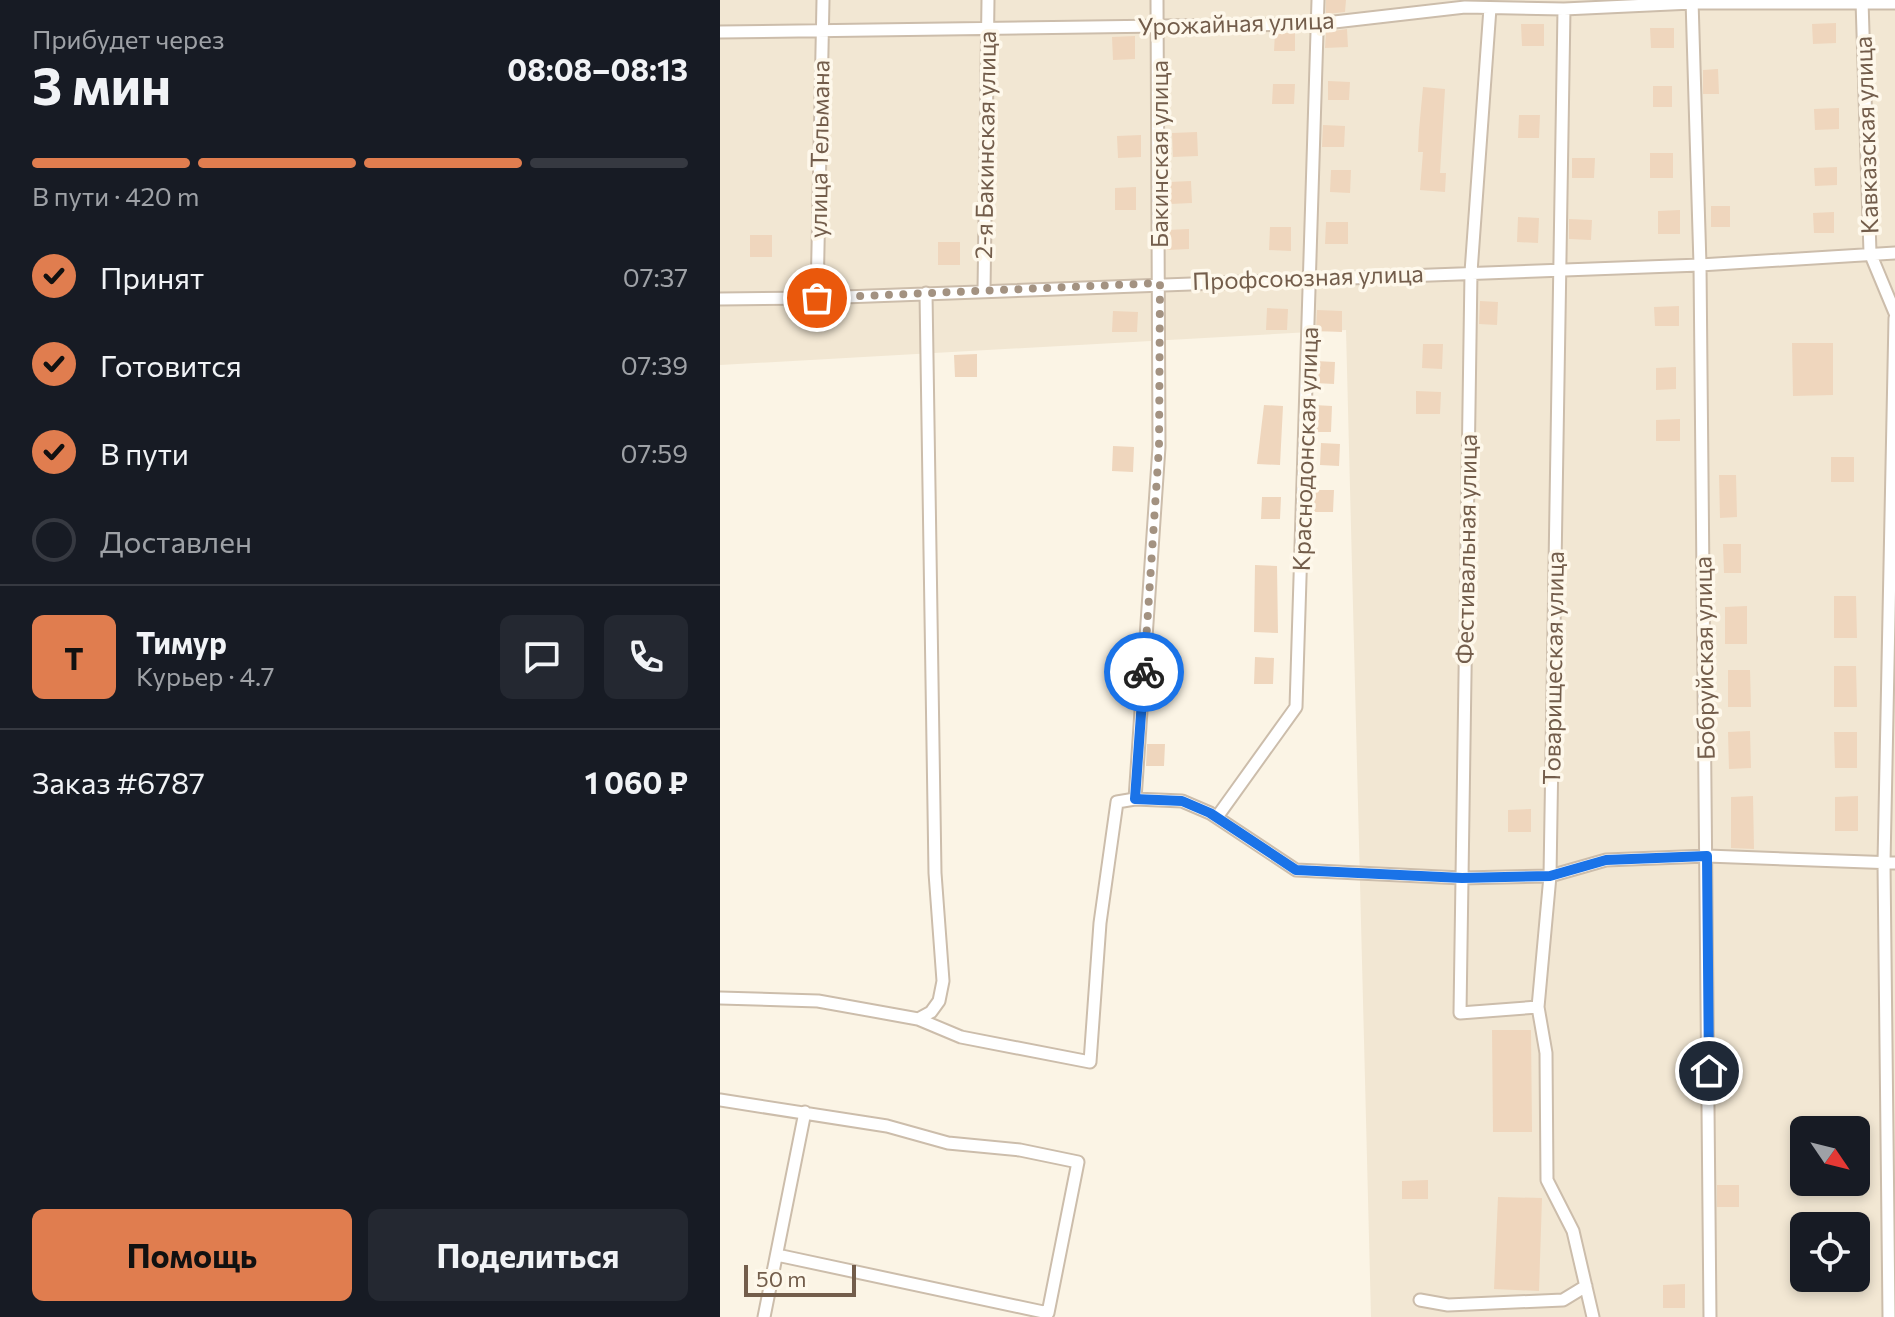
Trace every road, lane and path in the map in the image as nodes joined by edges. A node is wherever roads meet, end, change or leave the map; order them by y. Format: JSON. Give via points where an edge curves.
{"nodes":[{"id":1,"x":823,"y":0,"type":"edge"},
{"id":2,"x":988,"y":0,"type":"edge"},
{"id":3,"x":1157,"y":0,"type":"edge"},
{"id":4,"x":1318,"y":0,"type":"edge"},
{"id":5,"x":1692,"y":1,"type":"edge"},
{"id":6,"x":1465,"y":3,"type":"edge"},
{"id":7,"x":1862,"y":3,"type":"edge"},
{"id":8,"x":1895,"y":3,"type":"edge"},
{"id":9,"x":1490,"y":8,"type":"junction"},
{"id":10,"x":1564,"y":9,"type":"junction"},
{"id":11,"x":1317,"y":24,"type":"junction"},
{"id":12,"x":1159,"y":28,"type":"junction"},
{"id":13,"x":988,"y":30,"type":"junction"},
{"id":14,"x":822,"y":31,"type":"junction"},
{"id":15,"x":720,"y":32,"type":"edge"},
{"id":16,"x":1870,"y":253,"type":"junction"},
{"id":17,"x":1895,"y":253,"type":"edge"},
{"id":18,"x":1700,"y":265,"type":"junction"},
{"id":19,"x":1562,"y":269,"type":"junction"},
{"id":20,"x":1471,"y":272,"type":"junction"},
{"id":21,"x":1312,"y":277,"type":"junction"},
{"id":22,"x":1160,"y":283,"type":"junction"},
{"id":23,"x":984,"y":291,"type":"junction"},
{"id":24,"x":926,"y":293,"type":"junction"},
{"id":25,"x":817,"y":298,"type":"junction"},
{"id":26,"x":720,"y":299,"type":"edge"},
{"id":27,"x":1895,"y":316,"type":"edge"},
{"id":28,"x":1135,"y":799,"type":"junction"},
{"id":29,"x":1217,"y":817,"type":"junction"},
{"id":30,"x":1707,"y":856,"type":"junction"},
{"id":31,"x":1889,"y":863,"type":"edge"},
{"id":32,"x":1550,"y":876,"type":"junction"},
{"id":33,"x":1462,"y":878,"type":"junction"},
{"id":34,"x":720,"y":998,"type":"edge"},
{"id":35,"x":1538,"y":1007,"type":"junction"},
{"id":36,"x":918,"y":1019,"type":"junction"},
{"id":37,"x":720,"y":1100,"type":"edge"},
{"id":38,"x":805,"y":1112,"type":"junction"},
{"id":39,"x":777,"y":1255,"type":"junction"},
{"id":40,"x":1586,"y":1286,"type":"junction"},
{"id":41,"x":1420,"y":1300,"type":"dead end"},
{"id":42,"x":1048,"y":1315,"type":"edge"},
{"id":43,"x":764,"y":1317,"type":"edge"},
{"id":44,"x":1593,"y":1317,"type":"edge"},
{"id":45,"x":1710,"y":1317,"type":"edge"},
{"id":46,"x":1889,"y":1317,"type":"edge"}],
"edges":[{"from":1,"to":14,"type":"street","name":"улица Тельмана"},
{"from":2,"to":13,"type":"street","name":"2-я Бакинская улица"},
{"from":3,"to":12,"type":"street","name":"Бакинская улица"},
{"from":4,"to":11,"type":"street","name":"Краснодонская улица"},
{"from":5,"to":7,"type":"street","name":"Урожайная улица"},
{"from":5,"to":10,"type":"street","name":"Урожайная улица"},
{"from":5,"to":18,"type":"street","name":"Бобруйская улица"},
{"from":6,"to":9,"type":"street","name":"Урожайная улица"},
{"from":6,"to":11,"type":"street","name":"Урожайная улица"},
{"from":7,"to":8,"type":"street","name":"Урожайная улица"},
{"from":7,"to":16,"type":"street","name":"Кавказская улица"},
{"from":9,"to":10,"type":"street","name":"Урожайная улица"},
{"from":9,"to":20,"type":"street","name":"Фестивальная улица"},
{"from":10,"to":19,"type":"street","name":"Товарищеская улица"},
{"from":11,"to":12,"type":"street","name":"Урожайная улица"},
{"from":11,"to":21,"type":"street","name":"Краснодонская улица"},
{"from":12,"to":13,"type":"street","name":"Урожайная улица"},
{"from":12,"to":22,"type":"street","name":"Бакинская улица"},
{"from":13,"to":14,"type":"street","name":"Урожайная улица"},
{"from":13,"to":23,"type":"street","name":"2-я Бакинская улица"},
{"from":14,"to":15,"type":"street","name":"Урожайная улица"},
{"from":14,"to":25,"type":"street","name":"улица Тельмана"},
{"from":16,"to":17,"type":"street","name":"Профсоюзная улица"},
{"from":16,"to":18,"type":"street","name":"Профсоюзная улица"},
{"from":16,"to":27,"type":"street","name":"Кавказская улица"},
{"from":18,"to":19,"type":"street","name":"Профсоюзная улица"},
{"from":18,"to":30,"type":"street","name":"Бобруйская улица"},
{"from":19,"to":20,"type":"street","name":"Профсоюзная улица"},
{"from":19,"to":32,"type":"street","name":"Товарищеская улица"},
{"from":20,"to":21,"type":"street","name":"Профсоюзная улица"},
{"from":20,"to":33,"type":"street","name":"Фестивальная улица"},
{"from":21,"to":22,"type":"street","name":"Профсоюзная улица"},
{"from":21,"to":29,"type":"street","name":"Краснодонская улица","via":[[1296,707]]},
{"from":22,"to":23,"type":"street","name":"Профсоюзная улица"},
{"from":22,"to":28,"type":"street","name":"Бакинская улица","via":[[1159,447]]},
{"from":23,"to":24,"type":"street","name":"Профсоюзная улица"},
{"from":24,"to":25,"type":"street","name":"Профсоюзная улица"},
{"from":24,"to":36,"type":"street","via":[[935,873],[943,981],[939,1001]]},
{"from":25,"to":26,"type":"street","name":"Профсоюзная улица"},
{"from":27,"to":31,"type":"street","name":"Кавказская улица"},
{"from":28,"to":29,"type":"street","via":[[1182,801]]},
{"from":28,"to":36,"type":"street","via":[[1117,802],[1100,923],[1090,1062],[961,1037]]},
{"from":29,"to":33,"type":"street","via":[[1296,870]]},
{"from":30,"to":31,"type":"street"},
{"from":30,"to":32,"type":"street","via":[[1606,860]]},
{"from":30,"to":45,"type":"street","name":"Бобруйская улица"},
{"from":31,"to":46,"type":"street","name":"Кавказская улица"},
{"from":32,"to":33,"type":"street"},
{"from":32,"to":35,"type":"street","name":"Товарищеская улица"},
{"from":33,"to":35,"type":"street","name":"Фестивальная улица","via":[[1460,1013]]},
{"from":34,"to":36,"type":"street","via":[[818,1001]]},
{"from":35,"to":40,"type":"street","name":"Товарищеская улица","via":[[1546,1053],[1547,1180],[1573,1231]]},
{"from":37,"to":38,"type":"street"},
{"from":38,"to":39,"type":"street"},
{"from":38,"to":42,"type":"street","via":[[948,1143],[1078,1162]]},
{"from":39,"to":42,"type":"street"},
{"from":39,"to":43,"type":"street"},
{"from":40,"to":41,"type":"street","via":[[1563,1300],[1448,1305]]},
{"from":40,"to":44,"type":"street","name":"Товарищеская улица"}]}
